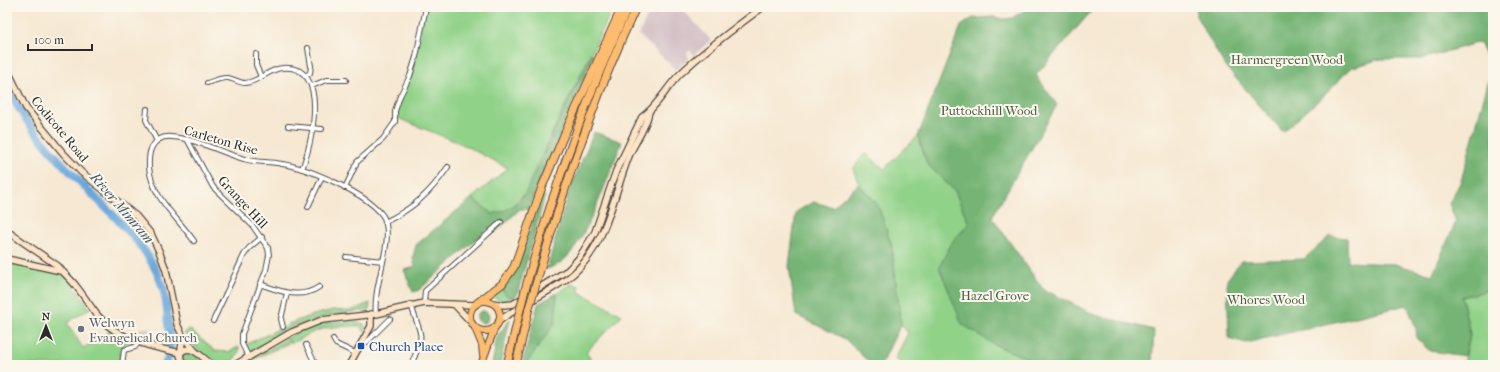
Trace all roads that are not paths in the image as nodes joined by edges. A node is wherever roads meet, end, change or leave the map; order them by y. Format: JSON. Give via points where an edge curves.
{"nodes":[{"id":1,"x":426,"y":7,"type":"edge"},
{"id":2,"x":622,"y":7,"type":"edge"},
{"id":3,"x":628,"y":7,"type":"edge"},
{"id":4,"x":636,"y":7,"type":"edge"},
{"id":5,"x":763,"y":7,"type":"edge"},
{"id":6,"x":308,"y":48,"type":"dead end"},
{"id":7,"x":256,"y":54,"type":"dead end"},
{"id":8,"x":7,"y":69,"type":"edge"},
{"id":9,"x":306,"y":76,"type":"junction"},
{"id":10,"x":261,"y":77,"type":"junction"},
{"id":11,"x":346,"y":80,"type":"dead end"},
{"id":12,"x":207,"y":83,"type":"dead end"},
{"id":13,"x":312,"y":86,"type":"junction"},
{"id":14,"x":146,"y":109,"type":"dead end"},
{"id":15,"x":649,"y":112,"type":"junction"},
{"id":16,"x":288,"y":126,"type":"dead end"},
{"id":17,"x":313,"y":128,"type":"junction"},
{"id":18,"x":322,"y":129,"type":"dead end"},
{"id":19,"x":187,"y":139,"type":"junction"},
{"id":20,"x":157,"y":141,"type":"junction"},
{"id":21,"x":201,"y":143,"type":"junction"},
{"id":22,"x":195,"y":151,"type":"junction"},
{"id":23,"x":448,"y":167,"type":"dead end"},
{"id":24,"x":302,"y":169,"type":"junction"},
{"id":25,"x":322,"y":177,"type":"junction"},
{"id":26,"x":345,"y":188,"type":"junction"},
{"id":27,"x":308,"y":207,"type":"dead end"},
{"id":28,"x":386,"y":222,"type":"junction"},
{"id":29,"x":501,"y":222,"type":"dead end"},
{"id":30,"x":7,"y":231,"type":"edge"},
{"id":31,"x":262,"y":237,"type":"junction"},
{"id":32,"x":194,"y":241,"type":"dead end"},
{"id":33,"x":346,"y":257,"type":"dead end"},
{"id":34,"x":7,"y":259,"type":"edge"},
{"id":35,"x":383,"y":261,"type":"junction"},
{"id":36,"x":61,"y":271,"type":"junction"},
{"id":37,"x":260,"y":284,"type":"junction"},
{"id":38,"x":319,"y":287,"type":"dead end"},
{"id":39,"x":287,"y":293,"type":"junction"},
{"id":40,"x":424,"y":302,"type":"junction"},
{"id":41,"x":492,"y":303,"type":"junction"},
{"id":42,"x":411,"y":304,"type":"junction"},
{"id":43,"x":476,"y":304,"type":"junction"},
{"id":44,"x":455,"y":305,"type":"junction"},
{"id":45,"x":373,"y":314,"type":"junction"},
{"id":46,"x":390,"y":319,"type":"dead end"},
{"id":47,"x":213,"y":321,"type":"dead end"},
{"id":48,"x":471,"y":322,"type":"junction"},
{"id":49,"x":497,"y":324,"type":"junction"},
{"id":50,"x":283,"y":327,"type":"dead end"},
{"id":51,"x":475,"y":328,"type":"junction"},
{"id":52,"x":367,"y":333,"type":"junction"},
{"id":53,"x":183,"y":337,"type":"junction"},
{"id":54,"x":372,"y":337,"type":"junction"},
{"id":55,"x":333,"y":339,"type":"dead end"},
{"id":56,"x":367,"y":342,"type":"dead end"},
{"id":57,"x":138,"y":343,"type":"junction"},
{"id":58,"x":306,"y":345,"type":"dead end"},
{"id":59,"x":195,"y":351,"type":"junction"},
{"id":60,"x":181,"y":353,"type":"junction"},
{"id":61,"x":355,"y":353,"type":"junction"},
{"id":62,"x":484,"y":356,"type":"junction"},
{"id":63,"x":249,"y":358,"type":"junction"},
{"id":64,"x":203,"y":362,"type":"edge"},
{"id":65,"x":122,"y":365,"type":"edge"},
{"id":66,"x":183,"y":365,"type":"edge"},
{"id":67,"x":214,"y":365,"type":"edge"},
{"id":68,"x":235,"y":365,"type":"edge"},
{"id":69,"x":316,"y":365,"type":"edge"},
{"id":70,"x":349,"y":365,"type":"edge"},
{"id":71,"x":411,"y":365,"type":"edge"},
{"id":72,"x":481,"y":365,"type":"edge"},
{"id":73,"x":507,"y":365,"type":"edge"},
{"id":74,"x":516,"y":365,"type":"edge"}],
"edges":[{"from":1,"to":26,"type":"street","via":[[416,57],[395,111],[396,118],[383,139],[357,162]]},
{"from":2,"to":43,"type":"highway","via":[[542,187],[514,267],[502,284]]},
{"from":3,"to":73,"type":"highway","bridge":true,"via":[[584,110],[559,180],[525,290]]},
{"from":4,"to":74,"type":"highway","bridge":true,"via":[[577,153],[529,308]]},
{"from":5,"to":15,"type":"main road","via":[[696,59],[677,77]]},
{"from":6,"to":9,"type":"street","via":[[311,66],[310,73]]},
{"from":7,"to":10,"type":"street","via":[[256,65]]},
{"from":8,"to":53,"type":"main road","name":"Codicote Road","via":[[26,108],[63,153],[81,172],[131,212],[151,234],[161,256],[177,324]]},
{"from":9,"to":10,"type":"street","via":[[297,70],[281,68]]},
{"from":9,"to":13,"type":"street"},
{"from":10,"to":12,"type":"street","via":[[244,83],[223,78]]},
{"from":11,"to":13,"type":"street","via":[[326,80]]},
{"from":13,"to":17,"type":"street"},
{"from":14,"to":20,"type":"street","via":[[146,120]]},
{"from":15,"to":41,"type":"main road","via":[[638,123],[623,154],[595,232],[579,258],[562,274],[512,304]]},
{"from":15,"to":49,"type":"main road","via":[[648,120],[629,157],[602,235],[585,263],[560,284]]},
{"from":16,"to":17,"type":"street"},
{"from":17,"to":18,"type":"street"},
{"from":17,"to":24,"type":"street"},
{"from":19,"to":20,"type":"street","name":"Carleton Rise","via":[[166,137]]},
{"from":19,"to":21,"type":"street","name":"Carleton Rise"},
{"from":19,"to":22,"type":"street","name":"Grange Hill"},
{"from":20,"to":32,"type":"street","via":[[151,149],[149,158],[154,188],[163,204]]},
{"from":21,"to":22,"type":"street"},
{"from":21,"to":24,"type":"street","name":"Carleton Rise","via":[[247,160]]},
{"from":22,"to":31,"type":"street","name":"Grange Hill","via":[[213,187]]},
{"from":23,"to":28,"type":"street","via":[[421,200]]},
{"from":24,"to":25,"type":"street","name":"Carleton Rise"},
{"from":25,"to":26,"type":"street","name":"Carleton Rise"},
{"from":25,"to":27,"type":"street"},
{"from":26,"to":28,"type":"street","name":"Carleton Rise","via":[[373,206]]},
{"from":28,"to":35,"type":"street"},
{"from":29,"to":40,"type":"street","via":[[425,291]]},
{"from":30,"to":36,"type":"main road","via":[[49,259]]},
{"from":31,"to":37,"type":"street","name":"Grange Hill","via":[[269,255]]},
{"from":31,"to":47,"type":"street","via":[[244,255]]},
{"from":33,"to":35,"type":"street"},
{"from":34,"to":36,"type":"main road"},
{"from":35,"to":45,"type":"street"},
{"from":36,"to":57,"type":"main road","via":[[70,278],[102,320]]},
{"from":37,"to":39,"type":"street"},
{"from":37,"to":63,"type":"street","name":"Grange Hill","via":[[242,334],[242,344]]},
{"from":38,"to":39,"type":"street","via":[[301,294]]},
{"from":39,"to":50,"type":"street","via":[[281,319]]},
{"from":40,"to":42,"type":"main road"},
{"from":40,"to":44,"type":"main road"},
{"from":41,"to":43,"type":"main road","via":[[483,301]]},
{"from":41,"to":49,"type":"main road","via":[[500,313]]},
{"from":42,"to":45,"type":"main road"},
{"from":42,"to":71,"type":"street","via":[[422,338]]},
{"from":43,"to":44,"type":"main road"},
{"from":43,"to":48,"type":"main road","via":[[470,314]]},
{"from":44,"to":48,"type":"main road"},
{"from":45,"to":52,"type":"main road"},
{"from":45,"to":63,"type":"main road","via":[[311,324],[292,332]]},
{"from":46,"to":54,"type":"street"},
{"from":48,"to":51,"type":"main road"},
{"from":49,"to":51,"type":"main road","via":[[484,331]]},
{"from":49,"to":62,"type":"main road"},
{"from":51,"to":62,"type":"main road"},
{"from":52,"to":54,"type":"street"},
{"from":52,"to":61,"type":"main road"},
{"from":53,"to":59,"type":"main road","name":"Codicote Road"},
{"from":53,"to":60,"type":"main road","name":"Codicote Road"},
{"from":54,"to":56,"type":"street"},
{"from":55,"to":61,"type":"street","via":[[336,344]]},
{"from":57,"to":60,"type":"main road"},
{"from":57,"to":65,"type":"street","via":[[135,347],[124,350]]},
{"from":58,"to":69,"type":"street"},
{"from":59,"to":60,"type":"main road","via":[[186,349]]},
{"from":59,"to":64,"type":"main road","name":"Codicote Road"},
{"from":60,"to":66,"type":"main road","name":"Codicote Road"},
{"from":61,"to":70,"type":"main road"},
{"from":62,"to":72,"type":"main road"},
{"from":63,"to":68,"type":"main road"},
{"from":64,"to":67,"type":"main road","name":"Codicote Road"}]}
